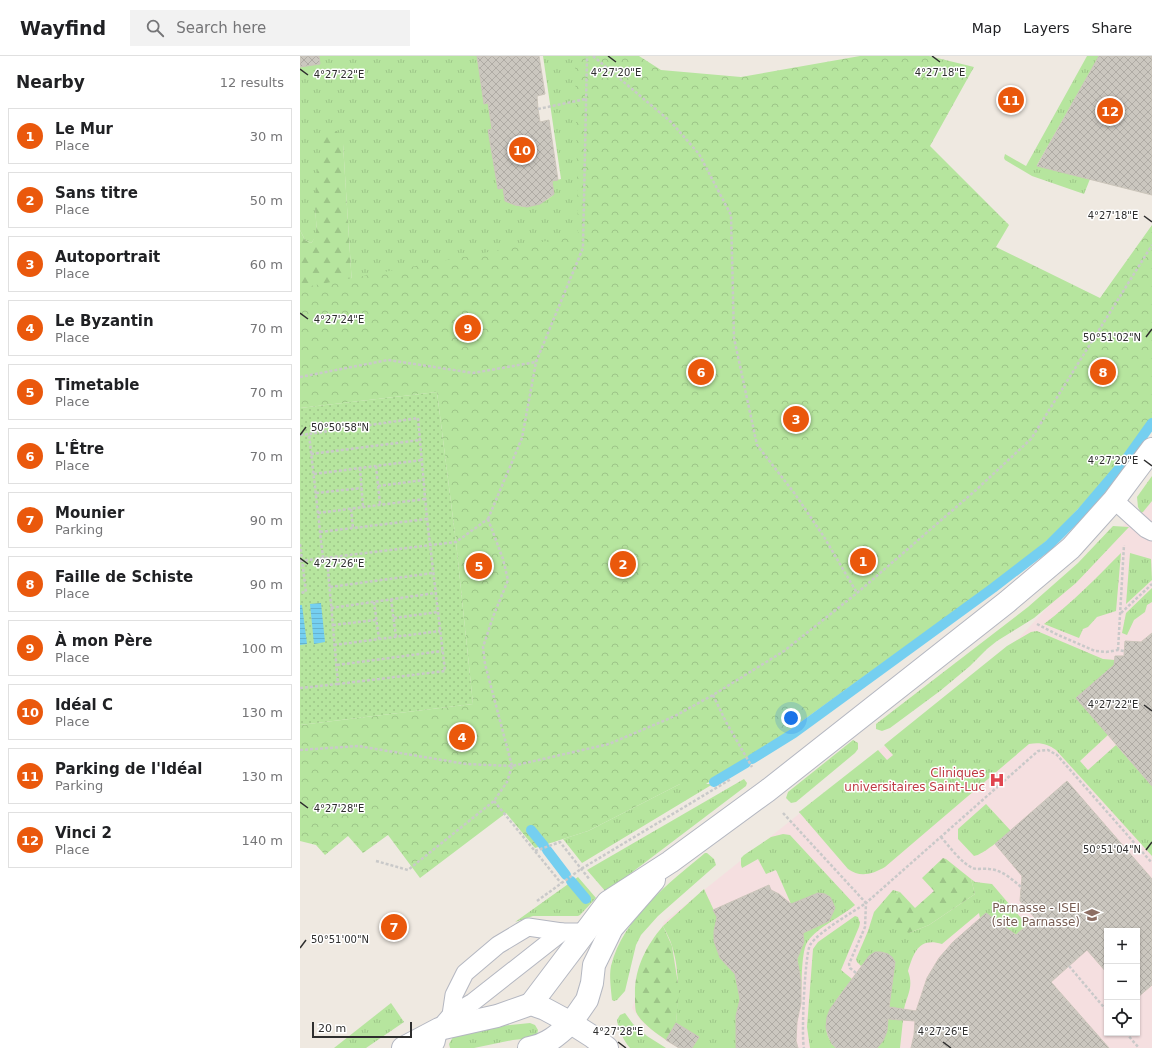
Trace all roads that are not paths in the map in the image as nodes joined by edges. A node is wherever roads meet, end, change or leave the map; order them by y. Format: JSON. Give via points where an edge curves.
{"nodes":[{"id":1,"x":1152,"y":449,"type":"edge"},
{"id":2,"x":1114,"y":500,"type":"junction"},
{"id":3,"x":1152,"y":532,"type":"edge"},
{"id":4,"x":670,"y":862,"type":"junction"},
{"id":5,"x":562,"y":932,"type":"junction"},
{"id":6,"x":585,"y":932,"type":"junction"},
{"id":7,"x":531,"y":1004,"type":"junction"},
{"id":8,"x":571,"y":1023,"type":"junction"},
{"id":9,"x":441,"y":1031,"type":"edge"},
{"id":10,"x":402,"y":1048,"type":"edge"},
{"id":11,"x":529,"y":1048,"type":"edge"},
{"id":12,"x":607,"y":1048,"type":"edge"}],
"edges":[{"from":1,"to":2,"type":"street"},
{"from":2,"to":3,"type":"lane"},
{"from":2,"to":4,"type":"street","via":[[1072,548],[1007,602],[766,791]]},
{"from":4,"to":6,"type":"street","via":[[608,902]]},
{"from":4,"to":8,"type":"street","via":[[612,928],[594,964],[587,1000]]},
{"from":5,"to":6,"type":"lane"},
{"from":5,"to":9,"type":"lane","via":[[473,1002]]},
{"from":5,"to":9,"type":"lane","via":[[528,927],[498,945],[465,972]]},
{"from":6,"to":7,"type":"street"},
{"from":7,"to":8,"type":"street"},
{"from":7,"to":9,"type":"street"},
{"from":8,"to":11,"type":"street","via":[[541,1046]]},
{"from":8,"to":12,"type":"street"},
{"from":9,"to":10,"type":"street"}]}
